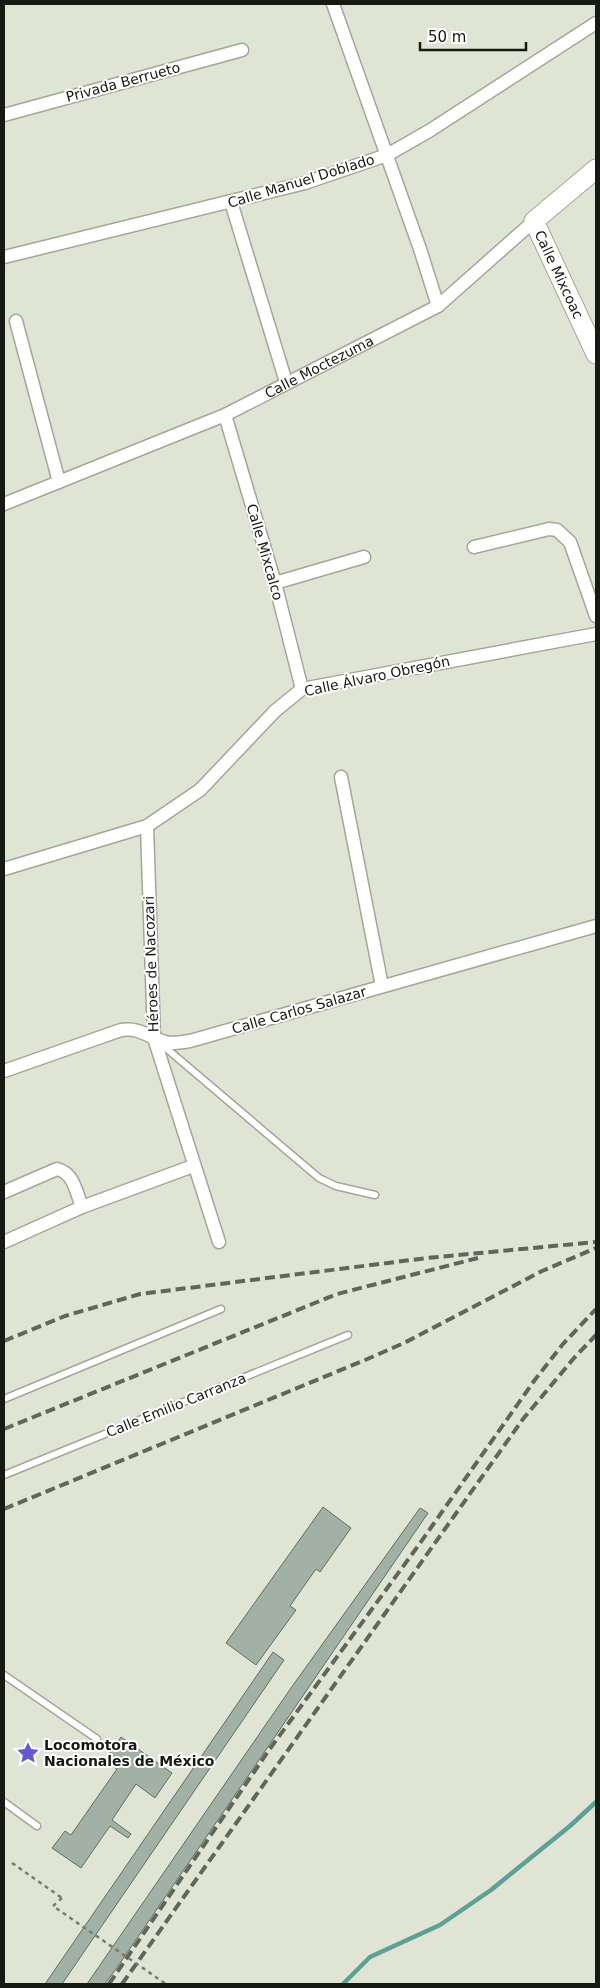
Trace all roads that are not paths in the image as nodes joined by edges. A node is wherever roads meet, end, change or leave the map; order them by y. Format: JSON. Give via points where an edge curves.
{"nodes":[{"id":1,"x":333,"y":4,"type":"edge"},
{"id":2,"x":596,"y":23,"type":"edge"},
{"id":3,"x":242,"y":50,"type":"dead end"},
{"id":4,"x":4,"y":115,"type":"edge"},
{"id":5,"x":387,"y":155,"type":"junction"},
{"id":6,"x":596,"y":169,"type":"edge"},
{"id":7,"x":231,"y":202,"type":"junction"},
{"id":8,"x":534,"y":222,"type":"junction"},
{"id":9,"x":5,"y":253,"type":"edge"},
{"id":10,"x":438,"y":306,"type":"junction"},
{"id":11,"x":16,"y":321,"type":"dead end"},
{"id":12,"x":596,"y":354,"type":"edge"},
{"id":13,"x":286,"y":382,"type":"junction"},
{"id":14,"x":225,"y":415,"type":"junction"},
{"id":15,"x":59,"y":482,"type":"junction"},
{"id":16,"x":4,"y":504,"type":"edge"},
{"id":17,"x":474,"y":547,"type":"dead end"},
{"id":18,"x":364,"y":557,"type":"dead end"},
{"id":19,"x":275,"y":583,"type":"junction"},
{"id":20,"x":596,"y":616,"type":"edge"},
{"id":21,"x":596,"y":634,"type":"edge"},
{"id":22,"x":302,"y":690,"type":"junction"},
{"id":23,"x":341,"y":777,"type":"dead end"},
{"id":24,"x":146,"y":826,"type":"junction"},
{"id":25,"x":4,"y":869,"type":"edge"},
{"id":26,"x":596,"y":926,"type":"edge"},
{"id":27,"x":382,"y":986,"type":"junction"},
{"id":28,"x":154,"y":1038,"type":"junction"},
{"id":29,"x":4,"y":1071,"type":"edge"},
{"id":30,"x":193,"y":1166,"type":"junction"},
{"id":31,"x":4,"y":1192,"type":"edge"},
{"id":32,"x":375,"y":1195,"type":"dead end"},
{"id":33,"x":82,"y":1207,"type":"junction"},
{"id":34,"x":4,"y":1242,"type":"edge"},
{"id":35,"x":219,"y":1242,"type":"dead end"},
{"id":36,"x":221,"y":1309,"type":"dead end"},
{"id":37,"x":348,"y":1335,"type":"dead end"},
{"id":38,"x":4,"y":1399,"type":"edge"},
{"id":39,"x":4,"y":1476,"type":"edge"},
{"id":40,"x":4,"y":1675,"type":"edge"},
{"id":41,"x":96,"y":1739,"type":"dead end"},
{"id":42,"x":4,"y":1802,"type":"edge"},
{"id":43,"x":37,"y":1826,"type":"dead end"}],
"edges":[{"from":1,"to":5,"type":"street"},
{"from":2,"to":5,"type":"street","name":"Calle Manuel Doblado"},
{"from":3,"to":4,"type":"street","name":"Privada Berrueto"},
{"from":5,"to":7,"type":"street","name":"Calle Manuel Doblado"},
{"from":5,"to":10,"type":"street"},
{"from":6,"to":8,"type":"street","name":"Calle Moctezuma"},
{"from":7,"to":9,"type":"street","name":"Calle Manuel Doblado"},
{"from":7,"to":13,"type":"street"},
{"from":8,"to":10,"type":"street","name":"Calle Moctezuma"},
{"from":8,"to":12,"type":"street","name":"Calle Mixcoac"},
{"from":10,"to":13,"type":"street","name":"Calle Moctezuma"},
{"from":11,"to":15,"type":"street"},
{"from":13,"to":14,"type":"street","name":"Calle Moctezuma"},
{"from":14,"to":15,"type":"street","name":"Calle Moctezuma"},
{"from":14,"to":19,"type":"street","name":"Calle Mixcalco"},
{"from":15,"to":16,"type":"street","name":"Calle Moctezuma"},
{"from":17,"to":20,"type":"street","via":[[549,529],[557,530],[570,542]]},
{"from":18,"to":19,"type":"street"},
{"from":19,"to":22,"type":"street","name":"Calle Mixcalco"},
{"from":21,"to":22,"type":"street","name":"Calle Álvaro Obregón"},
{"from":22,"to":24,"type":"street","name":"Calle Álvaro Obregón","via":[[274,711],[200,790]]},
{"from":23,"to":27,"type":"street"},
{"from":24,"to":25,"type":"street","name":"Calle Álvaro Obregón"},
{"from":24,"to":28,"type":"street","name":"Héroes de Nacozari"},
{"from":26,"to":27,"type":"street","name":"Calle Carlos Salazar"},
{"from":27,"to":28,"type":"street","name":"Calle Carlos Salazar","via":[[190,1042],[170,1043]]},
{"from":28,"to":29,"type":"street","name":"Calle Carlos Salazar","via":[[139,1030],[121,1030]]},
{"from":28,"to":30,"type":"street","name":"Héroes de Nacozari"},
{"from":28,"to":32,"type":"lane","via":[[319,1178],[336,1186]]},
{"from":30,"to":33,"type":"street"},
{"from":30,"to":35,"type":"street","name":"Héroes de Nacozari"},
{"from":31,"to":33,"type":"street","via":[[57,1170],[64,1171],[69,1174]]},
{"from":33,"to":34,"type":"street"},
{"from":36,"to":38,"type":"lane"},
{"from":37,"to":39,"type":"lane","name":"Calle Emilio Carranza"},
{"from":40,"to":41,"type":"lane"},
{"from":42,"to":43,"type":"lane"}]}
